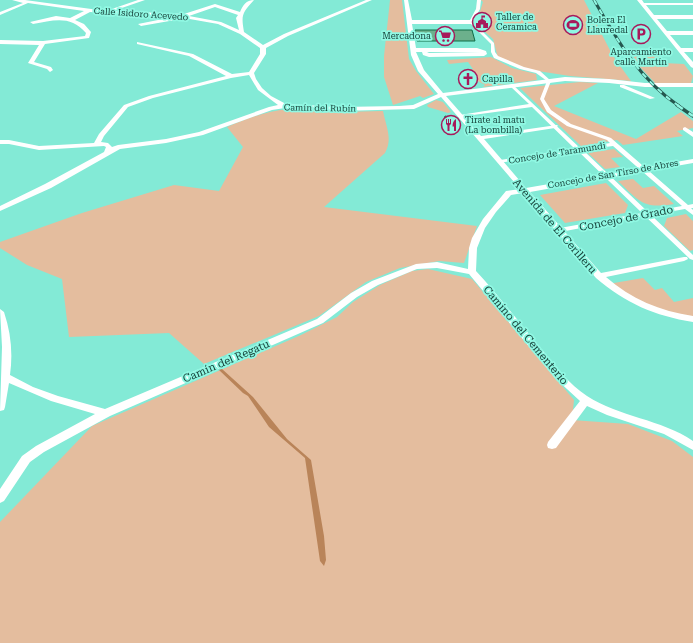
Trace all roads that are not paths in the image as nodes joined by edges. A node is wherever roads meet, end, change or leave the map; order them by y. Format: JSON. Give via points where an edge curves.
{"nodes":[{"id":1,"x":14,"y":0,"type":"edge"},
{"id":2,"x":143,"y":0,"type":"edge"},
{"id":3,"x":252,"y":0,"type":"edge"},
{"id":4,"x":370,"y":0,"type":"edge"},
{"id":5,"x":406,"y":0,"type":"edge"},
{"id":6,"x":479,"y":0,"type":"edge"},
{"id":7,"x":641,"y":2,"type":"edge"},
{"id":8,"x":26,"y":3,"type":"junction"},
{"id":9,"x":693,"y":4,"type":"edge"},
{"id":10,"x":90,"y":10,"type":"junction"},
{"id":11,"x":103,"y":12,"type":"junction"},
{"id":12,"x":0,"y":14,"type":"edge"},
{"id":13,"x":240,"y":14,"type":"junction"},
{"id":14,"x":184,"y":16,"type":"junction"},
{"id":15,"x":693,"y":17,"type":"edge"},
{"id":16,"x":653,"y":18,"type":"junction"},
{"id":17,"x":71,"y":20,"type":"junction"},
{"id":18,"x":34,"y":22,"type":"dead end"},
{"id":19,"x":409,"y":22,"type":"junction"},
{"id":20,"x":471,"y":22,"type":"junction"},
{"id":21,"x":141,"y":24,"type":"dead end"},
{"id":22,"x":242,"y":33,"type":"junction"},
{"id":23,"x":666,"y":33,"type":"junction"},
{"id":24,"x":693,"y":33,"type":"edge"},
{"id":25,"x":0,"y":42,"type":"edge"},
{"id":26,"x":43,"y":43,"type":"junction"},
{"id":27,"x":140,"y":43,"type":"dead end"},
{"id":28,"x":263,"y":47,"type":"junction"},
{"id":29,"x":413,"y":50,"type":"junction"},
{"id":30,"x":680,"y":50,"type":"junction"},
{"id":31,"x":693,"y":50,"type":"edge"},
{"id":32,"x":484,"y":52,"type":"joint"},
{"id":33,"x":493,"y":52,"type":"junction"},
{"id":34,"x":693,"y":66,"type":"edge"},
{"id":35,"x":50,"y":70,"type":"dead end"},
{"id":36,"x":231,"y":76,"type":"junction"},
{"id":37,"x":251,"y":76,"type":"junction"},
{"id":38,"x":549,"y":81,"type":"junction"},
{"id":39,"x":609,"y":81,"type":"junction"},
{"id":40,"x":693,"y":85,"type":"edge"},
{"id":41,"x":513,"y":86,"type":"junction"},
{"id":42,"x":442,"y":95,"type":"junction"},
{"id":43,"x":652,"y":98,"type":"dead end"},
{"id":44,"x":270,"y":99,"type":"junction"},
{"id":45,"x":543,"y":103,"type":"junction"},
{"id":46,"x":532,"y":105,"type":"junction"},
{"id":47,"x":285,"y":106,"type":"junction"},
{"id":48,"x":253,"y":114,"type":"junction"},
{"id":49,"x":460,"y":116,"type":"junction"},
{"id":50,"x":560,"y":119,"type":"junction"},
{"id":51,"x":555,"y":126,"type":"junction"},
{"id":52,"x":686,"y":129,"type":"dead end"},
{"id":53,"x":693,"y":135,"type":"edge"},
{"id":54,"x":479,"y":138,"type":"junction"},
{"id":55,"x":0,"y":142,"type":"edge"},
{"id":56,"x":97,"y":144,"type":"junction"},
{"id":57,"x":614,"y":144,"type":"junction"},
{"id":58,"x":579,"y":149,"type":"junction"},
{"id":59,"x":107,"y":152,"type":"junction"},
{"id":60,"x":693,"y":161,"type":"edge"},
{"id":61,"x":500,"y":162,"type":"junction"},
{"id":62,"x":644,"y":169,"type":"junction"},
{"id":63,"x":606,"y":176,"type":"junction"},
{"id":64,"x":524,"y":189,"type":"junction"},
{"id":65,"x":693,"y":206,"type":"edge"},
{"id":66,"x":686,"y":207,"type":"junction"},
{"id":67,"x":0,"y":209,"type":"edge"},
{"id":68,"x":647,"y":214,"type":"junction"},
{"id":69,"x":693,"y":214,"type":"edge"},
{"id":70,"x":560,"y":230,"type":"junction"},
{"id":71,"x":690,"y":258,"type":"edge"},
{"id":72,"x":472,"y":272,"type":"junction"},
{"id":73,"x":599,"y":276,"type":"junction"},
{"id":74,"x":0,"y":312,"type":"edge"},
{"id":75,"x":693,"y":319,"type":"edge"},
{"id":76,"x":5,"y":377,"type":"junction"},
{"id":77,"x":586,"y":400,"type":"junction"},
{"id":78,"x":0,"y":407,"type":"edge"},
{"id":79,"x":106,"y":413,"type":"junction"},
{"id":80,"x":691,"y":444,"type":"edge"},
{"id":81,"x":552,"y":445,"type":"dead end"},
{"id":82,"x":0,"y":498,"type":"edge"}],
"edges":[{"from":1,"to":8,"type":"street","name":"Calle Isidoro Acevedo"},
{"from":2,"to":11,"type":"street"},
{"from":3,"to":13,"type":"street"},
{"from":4,"to":28,"type":"street"},
{"from":5,"to":19,"type":"street","name":"Avenida de El Cerilleru"},
{"from":6,"to":20,"type":"street","via":[[478,9]]},
{"from":7,"to":9,"type":"street"},
{"from":7,"to":16,"type":"street"},
{"from":8,"to":10,"type":"street","name":"Calle Isidoro Acevedo","via":[[71,5]]},
{"from":8,"to":12,"type":"street"},
{"from":10,"to":11,"type":"street","name":"Calle Isidoro Acevedo"},
{"from":10,"to":17,"type":"street"},
{"from":11,"to":14,"type":"street","name":"Calle Isidoro Acevedo"},
{"from":13,"to":14,"type":"street","via":[[215,5]]},
{"from":13,"to":22,"type":"street"},
{"from":14,"to":21,"type":"street"},
{"from":14,"to":22,"type":"street","name":"Calle Isidoro Acevedo","via":[[219,23]]},
{"from":15,"to":16,"type":"street"},
{"from":16,"to":23,"type":"street"},
{"from":17,"to":18,"type":"street","via":[[56,18]]},
{"from":17,"to":26,"type":"street","via":[[87,28],[90,36]]},
{"from":19,"to":20,"type":"street"},
{"from":19,"to":29,"type":"street","name":"Avenida de El Cerilleru"},
{"from":20,"to":33,"type":"street","via":[[482,36],[493,44]]},
{"from":22,"to":28,"type":"street","name":"Calle Isidoro Acevedo"},
{"from":23,"to":24,"type":"street"},
{"from":23,"to":30,"type":"street"},
{"from":25,"to":26,"type":"street"},
{"from":26,"to":35,"type":"street","via":[[31,63]]},
{"from":27,"to":36,"type":"street","via":[[192,54]]},
{"from":28,"to":37,"type":"street","via":[[263,54]]},
{"from":29,"to":32,"type":"street","via":[[424,50],[425,54],[429,55],[479,55]]},
{"from":29,"to":42,"type":"street","name":"Avenida de El Cerilleru","via":[[421,71]]},
{"from":30,"to":31,"type":"street"},
{"from":30,"to":34,"type":"street"},
{"from":32,"to":33,"type":"street"},
{"from":33,"to":38,"type":"street","via":[[496,57],[538,72]]},
{"from":36,"to":37,"type":"street"},
{"from":36,"to":56,"type":"street","via":[[126,106],[101,135]]},
{"from":37,"to":44,"type":"street","via":[[254,83]]},
{"from":38,"to":39,"type":"street","name":"Camín del Rubín"},
{"from":38,"to":41,"type":"street","name":"Camín del Rubín"},
{"from":38,"to":45,"type":"street"},
{"from":39,"to":40,"type":"street","name":"Camín del Rubín","via":[[645,85]]},
{"from":39,"to":43,"type":"street","name":"Camín del Rubín"},
{"from":41,"to":42,"type":"street","name":"Camín del Rubín"},
{"from":41,"to":46,"type":"street"},
{"from":42,"to":47,"type":"street","name":"Camín del Rubín","via":[[406,108],[341,110]]},
{"from":42,"to":49,"type":"street","name":"Avenida de El Cerilleru"},
{"from":44,"to":47,"type":"street"},
{"from":44,"to":48,"type":"street"},
{"from":45,"to":46,"type":"street"},
{"from":45,"to":50,"type":"street"},
{"from":46,"to":49,"type":"street"},
{"from":46,"to":51,"type":"street"},
{"from":47,"to":48,"type":"street","name":"Camín del Rubín"},
{"from":48,"to":59,"type":"street","name":"Camín del Rubín","via":[[201,134],[118,147]]},
{"from":49,"to":54,"type":"street","name":"Avenida de El Cerilleru"},
{"from":50,"to":51,"type":"street"},
{"from":50,"to":57,"type":"street","via":[[580,130],[609,139]]},
{"from":51,"to":54,"type":"street"},
{"from":51,"to":58,"type":"street"},
{"from":52,"to":53,"type":"street"},
{"from":54,"to":61,"type":"street","name":"Avenida de El Cerilleru"},
{"from":55,"to":56,"type":"street","via":[[39,148]]},
{"from":56,"to":59,"type":"street","via":[[106,144],[109,147]]},
{"from":57,"to":58,"type":"street","name":"Concejo de Taramundi"},
{"from":57,"to":62,"type":"street"},
{"from":58,"to":61,"type":"street","name":"Concejo de Taramundi"},
{"from":58,"to":63,"type":"street"},
{"from":59,"to":67,"type":"street","name":"Camín del Rubín","via":[[48,186]]},
{"from":60,"to":62,"type":"street","name":"Concejo de San Tirso de Abres"},
{"from":61,"to":64,"type":"street","name":"Avenida de El Cerilleru"},
{"from":62,"to":63,"type":"street","name":"Concejo de San Tirso de Abres"},
{"from":62,"to":66,"type":"street"},
{"from":63,"to":64,"type":"street","name":"Concejo de San Tirso de Abres"},
{"from":63,"to":68,"type":"street"},
{"from":64,"to":70,"type":"street","name":"Avenida de El Cerilleru"},
{"from":64,"to":72,"type":"street","name":"Concejo de San Tirso de Abres","via":[[509,193],[479,229],[470,254]]},
{"from":65,"to":66,"type":"street","name":"Concejo de Grado"},
{"from":66,"to":68,"type":"street","name":"Concejo de Grado"},
{"from":66,"to":69,"type":"street"},
{"from":68,"to":70,"type":"street","name":"Concejo de Grado"},
{"from":68,"to":71,"type":"street"},
{"from":70,"to":73,"type":"street","name":"Avenida de El Cerilleru"},
{"from":71,"to":73,"type":"street"},
{"from":72,"to":77,"type":"street","name":"Camino del Cementerio","via":[[560,379]]},
{"from":72,"to":79,"type":"street","name":"Camín del Regatu","via":[[437,266],[416,267],[398,273],[354,295],[320,321]]},
{"from":73,"to":75,"type":"street","name":"Avenida de El Cerilleru","via":[[635,303],[659,312]]},
{"from":74,"to":76,"type":"street","via":[[8,342]]},
{"from":76,"to":78,"type":"street"},
{"from":76,"to":79,"type":"street","via":[[72,405]]},
{"from":77,"to":80,"type":"street","name":"Camino del Cementerio","via":[[606,411],[662,430]]},
{"from":77,"to":81,"type":"street"},
{"from":79,"to":82,"type":"street","name":"Camín del Regatu","via":[[26,459]]}]}
